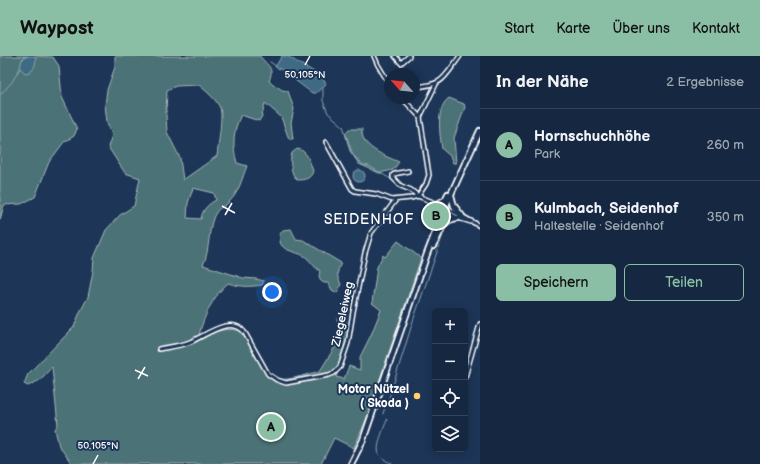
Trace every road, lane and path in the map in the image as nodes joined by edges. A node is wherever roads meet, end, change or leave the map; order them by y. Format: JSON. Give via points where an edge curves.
{"nodes":[{"id":1,"x":374,"y":56,"type":"edge"},
{"id":2,"x":396,"y":56,"type":"edge"},
{"id":3,"x":409,"y":56,"type":"edge"},
{"id":4,"x":460,"y":56,"type":"edge"},
{"id":5,"x":384,"y":75,"type":"edge"},
{"id":6,"x":436,"y":84,"type":"junction"},
{"id":7,"x":420,"y":85,"type":"edge"},
{"id":8,"x":408,"y":104,"type":"edge"},
{"id":9,"x":420,"y":117,"type":"junction"},
{"id":10,"x":480,"y":131,"type":"edge"},
{"id":11,"x":326,"y":142,"type":"dead end"},
{"id":12,"x":408,"y":171,"type":"dead end"},
{"id":13,"x":454,"y":189,"type":"junction"},
{"id":14,"x":451,"y":194,"type":"junction"},
{"id":15,"x":418,"y":196,"type":"junction"},
{"id":16,"x":395,"y":201,"type":"junction"},
{"id":17,"x":429,"y":202,"type":"junction"},
{"id":18,"x":437,"y":204,"type":"junction"},
{"id":19,"x":445,"y":209,"type":"junction"},
{"id":20,"x":460,"y":217,"type":"junction"},
{"id":21,"x":480,"y":226,"type":"edge"},
{"id":22,"x":427,"y":254,"type":"junction"},
{"id":23,"x":480,"y":324,"type":"edge"},
{"id":24,"x":159,"y":349,"type":"dead end"},
{"id":25,"x":468,"y":366,"type":"edge"},
{"id":26,"x":351,"y":464,"type":"edge"}],
"edges":[{"from":1,"to":5,"type":"street"},
{"from":2,"to":3,"type":"street","via":[[401,62]]},
{"from":4,"to":6,"type":"street","via":[[446,76]]},
{"from":6,"to":7,"type":"street"},
{"from":6,"to":9,"type":"street"},
{"from":8,"to":9,"type":"street"},
{"from":9,"to":15,"type":"street","via":[[429,175]]},
{"from":10,"to":13,"type":"main road"},
{"from":11,"to":16,"type":"street","via":[[352,189]]},
{"from":12,"to":15,"type":"street","via":[[396,173],[393,178]]},
{"from":13,"to":14,"type":"main road"},
{"from":13,"to":18,"type":"main road","via":[[445,200]]},
{"from":14,"to":19,"type":"main road"},
{"from":14,"to":20,"type":"main road"},
{"from":15,"to":16,"type":"street"},
{"from":15,"to":17,"type":"street"},
{"from":16,"to":24,"type":"street","name":"Ziegeleiweg","via":[[371,233],[348,343],[340,367],[334,373],[286,383],[277,380],[268,374],[245,333],[237,326],[213,330],[189,342]]},
{"from":17,"to":18,"type":"street"},
{"from":17,"to":19,"type":"street"},
{"from":18,"to":19,"type":"street"},
{"from":19,"to":20,"type":"street"},
{"from":19,"to":22,"type":"main road"},
{"from":20,"to":21,"type":"street"},
{"from":20,"to":22,"type":"main road","via":[[446,222]]},
{"from":22,"to":26,"type":"main road","via":[[363,440]]},
{"from":23,"to":25,"type":"street"}]}
